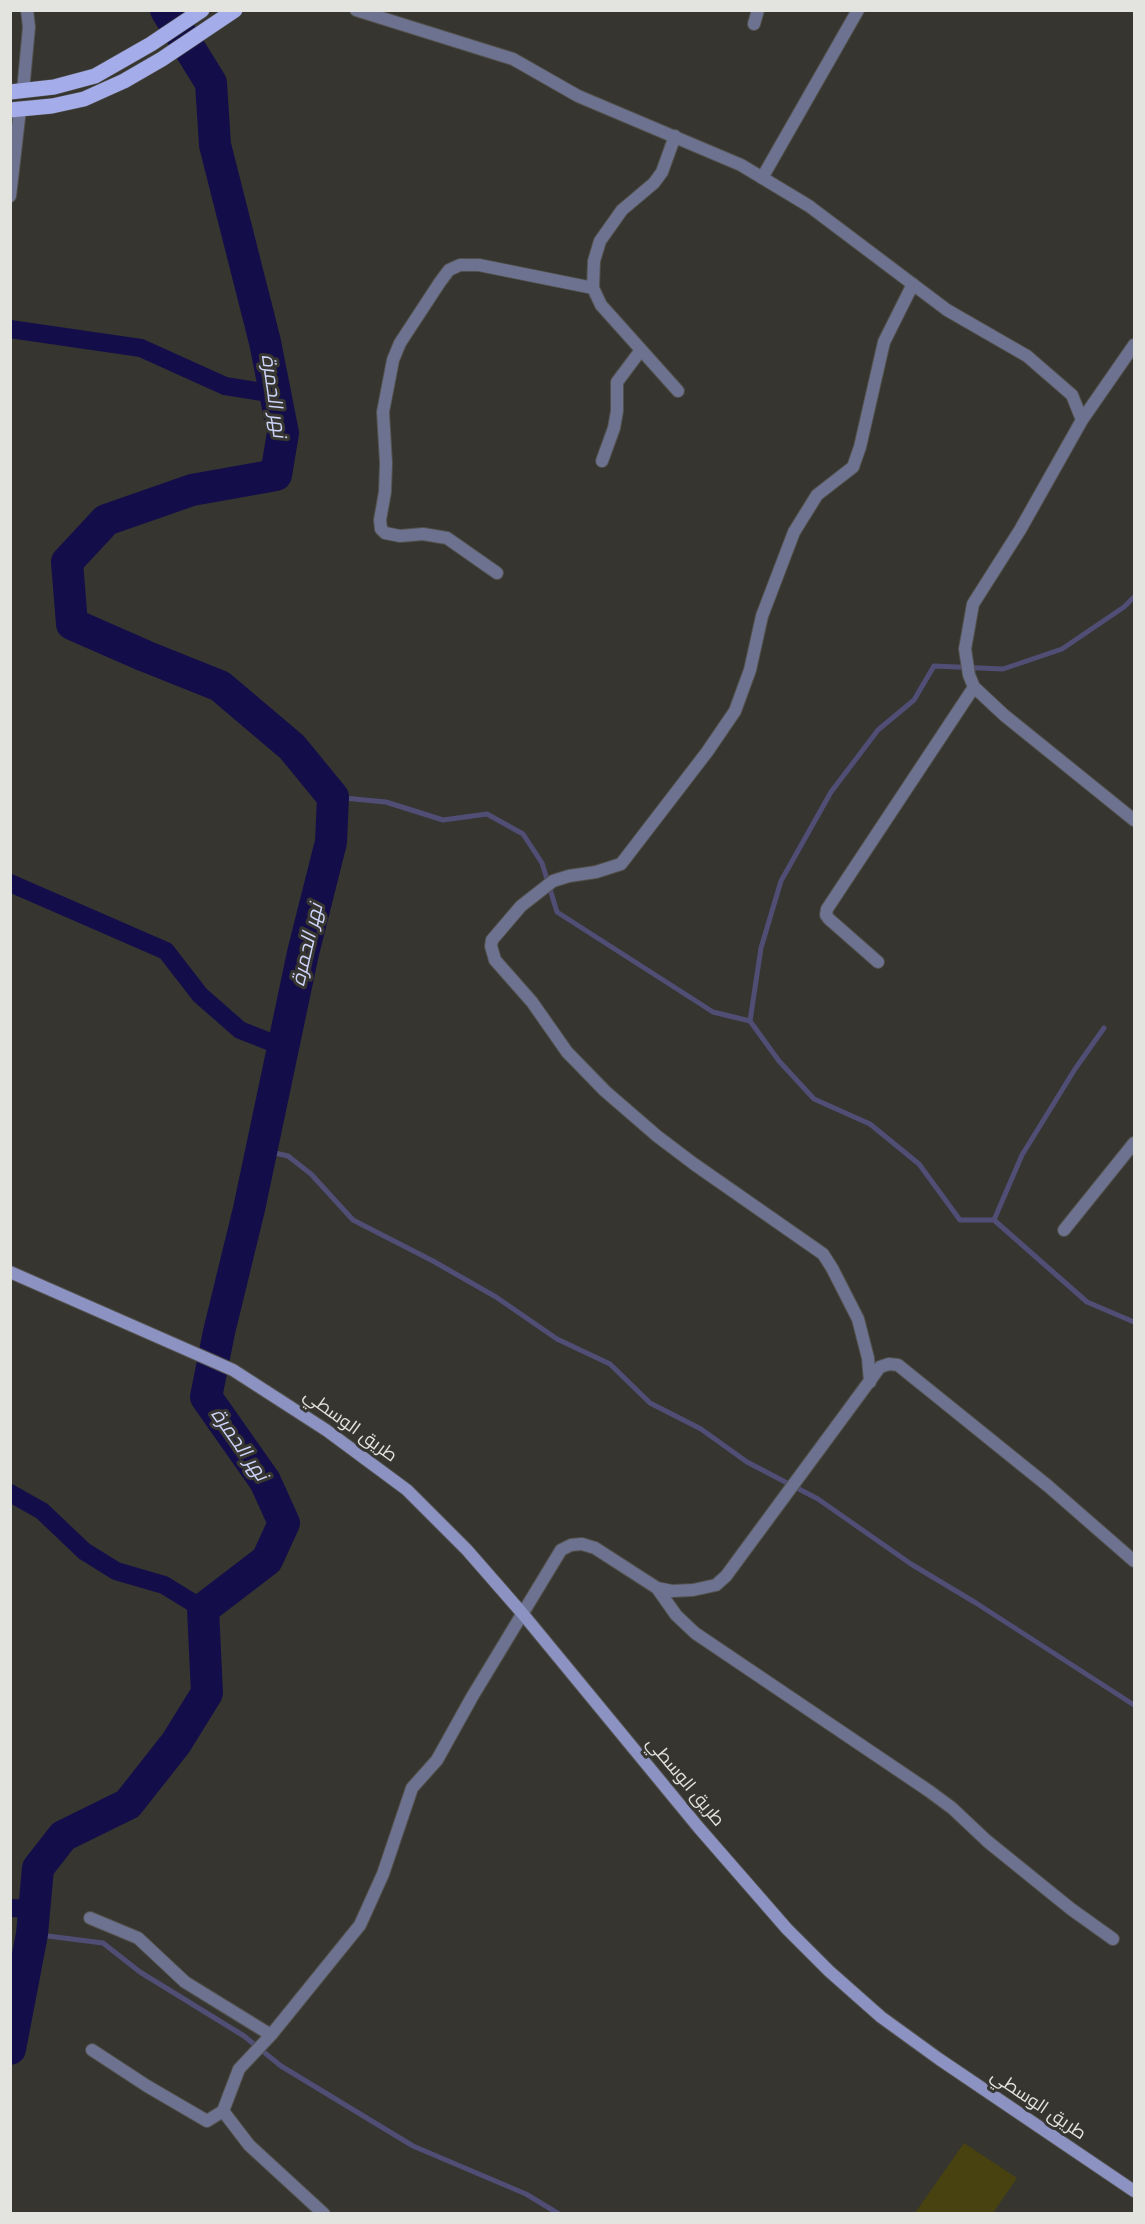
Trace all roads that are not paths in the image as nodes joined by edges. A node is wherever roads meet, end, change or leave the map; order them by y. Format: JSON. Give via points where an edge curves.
{"nodes":[{"id":1,"x":27,"y":10,"type":"edge"},
{"id":2,"x":202,"y":10,"type":"edge"},
{"id":3,"x":235,"y":10,"type":"edge"},
{"id":4,"x":356,"y":10,"type":"edge"},
{"id":5,"x":758,"y":10,"type":"edge"},
{"id":6,"x":858,"y":10,"type":"edge"},
{"id":7,"x":754,"y":24,"type":"dead end"},
{"id":8,"x":17,"y":92,"type":"edge"},
{"id":9,"x":15,"y":110,"type":"edge"},
{"id":10,"x":675,"y":136,"type":"junction"},
{"id":11,"x":762,"y":178,"type":"junction"},
{"id":12,"x":10,"y":195,"type":"edge"},
{"id":13,"x":914,"y":284,"type":"junction"},
{"id":14,"x":593,"y":288,"type":"junction"},
{"id":15,"x":1134,"y":345,"type":"edge"},
{"id":16,"x":641,"y":350,"type":"junction"},
{"id":17,"x":678,"y":391,"type":"dead end"},
{"id":18,"x":1082,"y":420,"type":"junction"},
{"id":19,"x":602,"y":461,"type":"dead end"},
{"id":20,"x":497,"y":573,"type":"dead end"},
{"id":21,"x":974,"y":687,"type":"junction"},
{"id":22,"x":1134,"y":820,"type":"edge"},
{"id":23,"x":878,"y":962,"type":"dead end"},
{"id":24,"x":1134,"y":1143,"type":"edge"},
{"id":25,"x":1064,"y":1230,"type":"dead end"},
{"id":26,"x":10,"y":1272,"type":"edge"},
{"id":27,"x":870,"y":1382,"type":"junction"},
{"id":28,"x":1134,"y":1561,"type":"edge"},
{"id":29,"x":657,"y":1588,"type":"junction"},
{"id":30,"x":522,"y":1613,"type":"junction"},
{"id":31,"x":90,"y":1918,"type":"dead end"},
{"id":32,"x":1113,"y":1939,"type":"dead end"},
{"id":33,"x":271,"y":2035,"type":"junction"},
{"id":34,"x":92,"y":2050,"type":"dead end"},
{"id":35,"x":223,"y":2111,"type":"junction"},
{"id":36,"x":1134,"y":2191,"type":"edge"},
{"id":37,"x":324,"y":2214,"type":"edge"}],
"edges":[{"from":1,"to":8,"type":"street","via":[[29,27]]},
{"from":2,"to":8,"type":"main road","via":[[95,76]]},
{"from":3,"to":9,"type":"main road","via":[[124,81],[84,99]]},
{"from":4,"to":10,"type":"street","via":[[513,59],[578,96]]},
{"from":5,"to":7,"type":"street"},
{"from":6,"to":11,"type":"street"},
{"from":9,"to":12,"type":"street"},
{"from":10,"to":11,"type":"street"},
{"from":10,"to":14,"type":"street","via":[[663,172],[622,210],[600,241]]},
{"from":11,"to":13,"type":"street","via":[[809,206]]},
{"from":13,"to":18,"type":"street","via":[[947,310],[1027,356],[1072,395]]},
{"from":13,"to":27,"type":"street","via":[[884,342],[853,467],[817,495],[794,532],[762,615],[750,670],[735,711],[621,864],[553,880],[520,906],[492,940],[495,960],[581,1067],[631,1114],[694,1164],[823,1254],[858,1319]]},
{"from":14,"to":16,"type":"street","via":[[601,306]]},
{"from":14,"to":20,"type":"street","via":[[478,264],[460,265],[449,270],[440,282],[393,360],[383,412],[386,463],[381,529],[400,536],[447,538]]},
{"from":15,"to":18,"type":"street"},
{"from":16,"to":17,"type":"street"},
{"from":16,"to":19,"type":"street","via":[[617,382],[614,428]]},
{"from":18,"to":21,"type":"street","via":[[1020,530],[972,604],[965,649]]},
{"from":21,"to":22,"type":"street"},
{"from":21,"to":23,"type":"street","via":[[827,909],[829,920]]},
{"from":24,"to":25,"type":"street"},
{"from":26,"to":30,"type":"main road","name":"طريق الوسطي","via":[[233,1370],[326,1430],[407,1490]]},
{"from":27,"to":28,"type":"street","via":[[880,1367],[898,1365]]},
{"from":27,"to":29,"type":"street","via":[[726,1576],[716,1585],[693,1590]]},
{"from":29,"to":30,"type":"street","via":[[596,1548],[571,1545],[561,1550]]},
{"from":29,"to":32,"type":"street","via":[[695,1634],[929,1791],[987,1842]]},
{"from":30,"to":33,"type":"street","via":[[437,1760],[412,1788],[360,1925]]},
{"from":30,"to":36,"type":"main road","name":"طريق الوسطي","via":[[699,1828],[829,1971],[881,2017],[939,2059]]},
{"from":31,"to":33,"type":"street","via":[[138,1938],[185,1982]]},
{"from":33,"to":35,"type":"street","via":[[239,2069]]},
{"from":34,"to":35,"type":"street","via":[[207,2121]]},
{"from":35,"to":37,"type":"street","via":[[249,2145]]}]}
